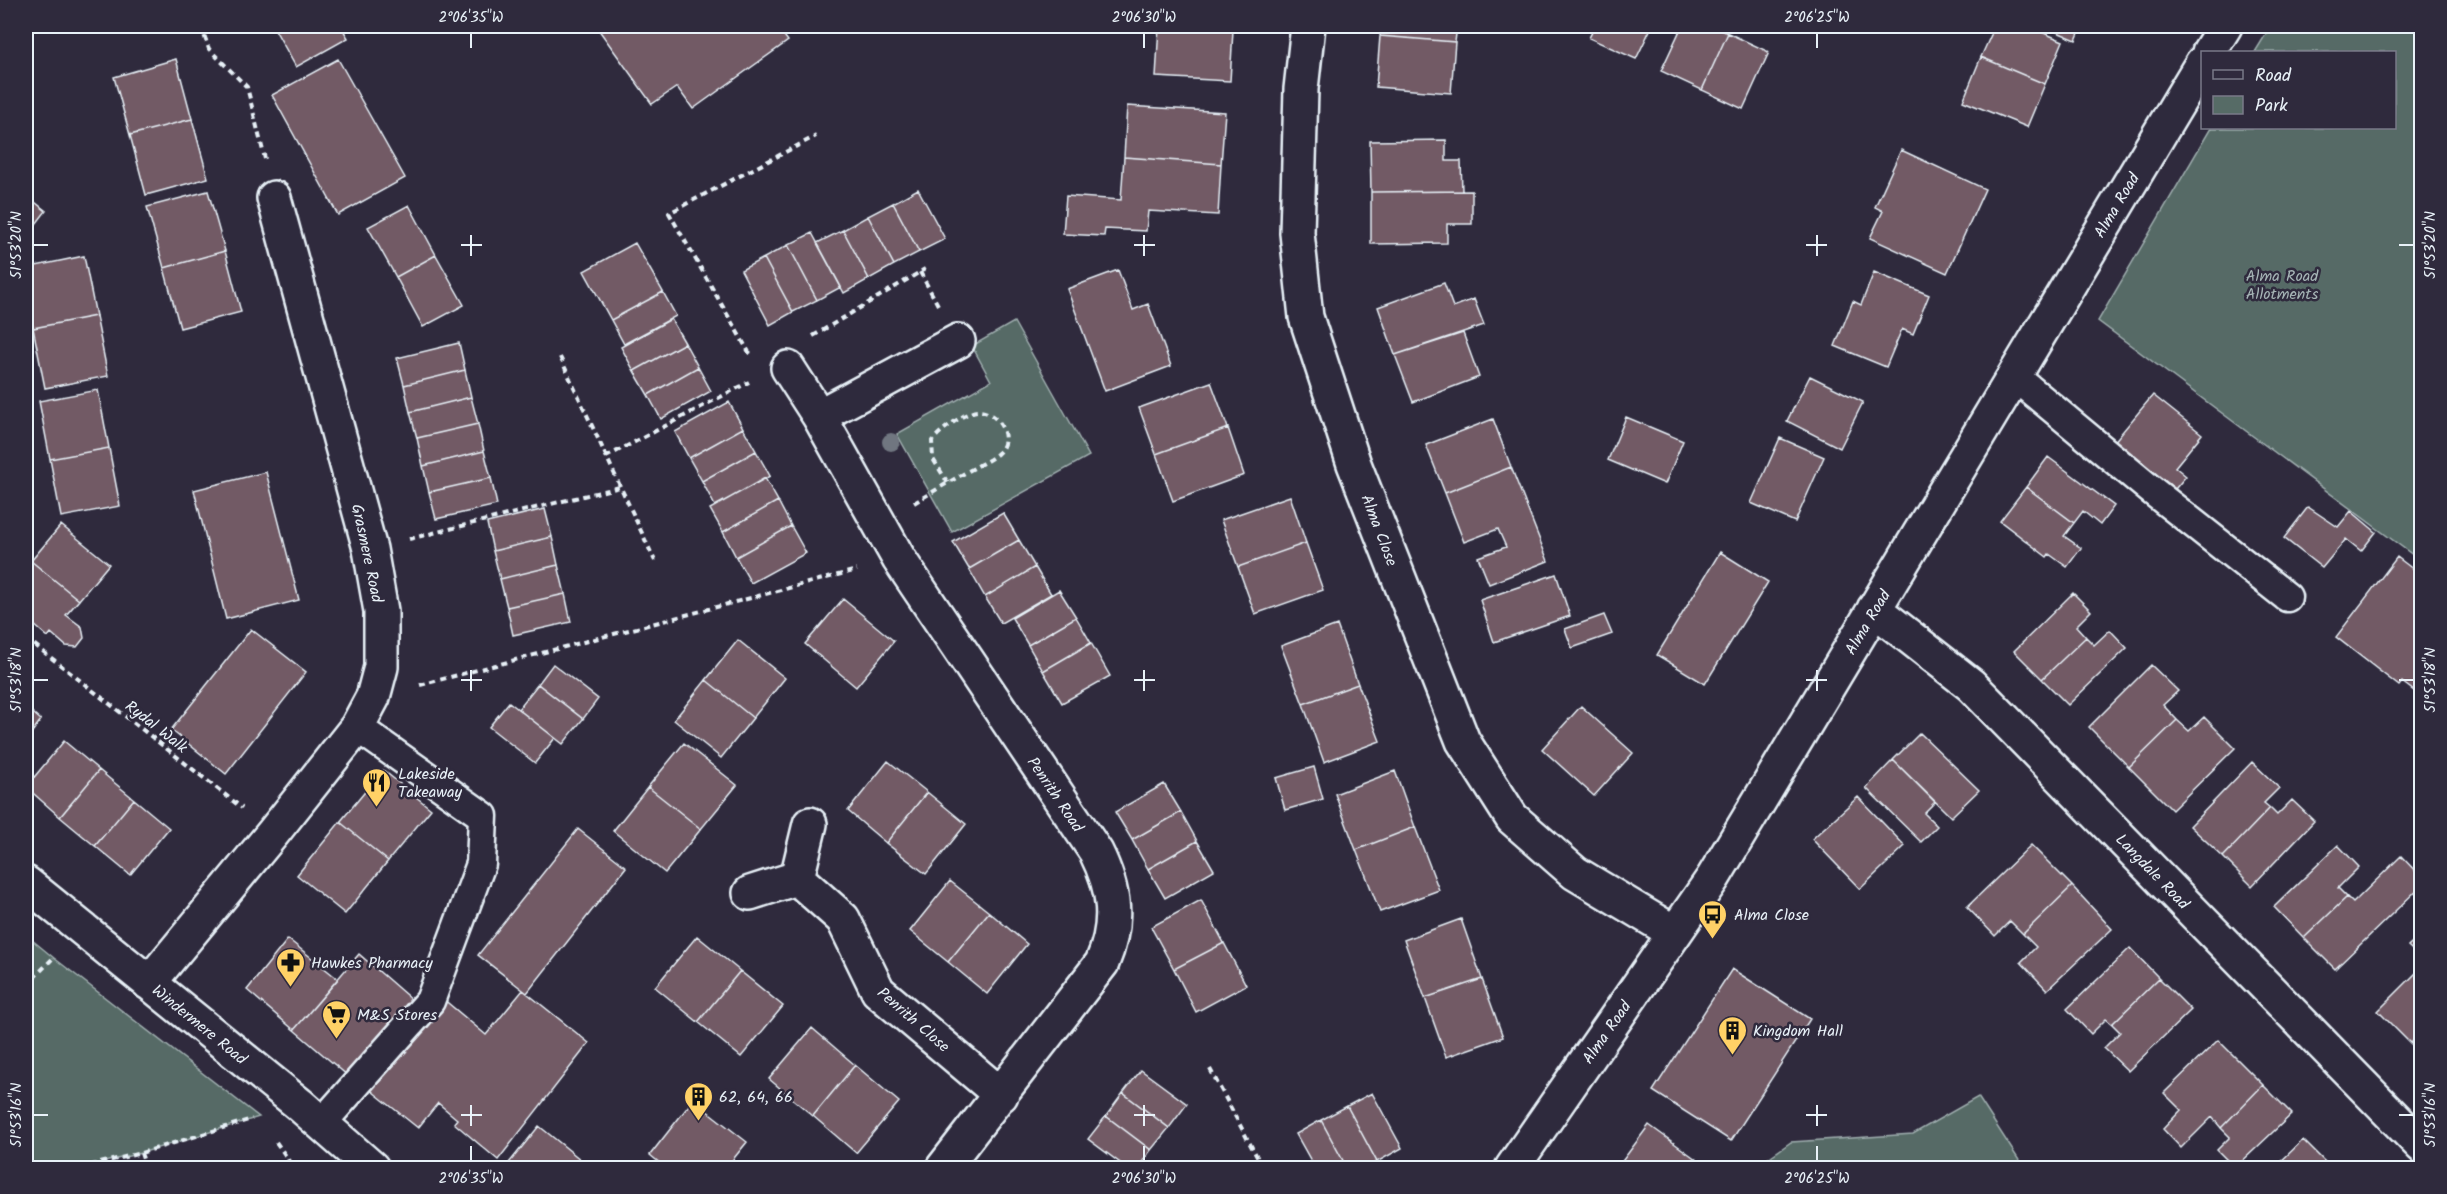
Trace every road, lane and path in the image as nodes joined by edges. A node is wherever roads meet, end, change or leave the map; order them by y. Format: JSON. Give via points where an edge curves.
{"nodes":[{"id":1,"x":201,"y":26,"type":"edge"},
{"id":2,"x":1308,"y":26,"type":"edge"},
{"id":3,"x":2225,"y":26,"type":"edge"},
{"id":4,"x":2210,"y":51,"type":"edge"},
{"id":5,"x":2201,"y":65,"type":"edge"},
{"id":6,"x":816,"y":136,"type":"dead end"},
{"id":7,"x":274,"y":198,"type":"joint"},
{"id":8,"x":925,"y":269,"type":"dead end"},
{"id":9,"x":958,"y":341,"type":"dead end"},
{"id":10,"x":750,"y":355,"type":"dead end"},
{"id":11,"x":560,"y":357,"type":"dead end"},
{"id":12,"x":788,"y":368,"type":"joint"},
{"id":13,"x":2015,"y":377,"type":"junction"},
{"id":14,"x":752,"y":381,"type":"dead end"},
{"id":15,"x":819,"y":416,"type":"junction"},
{"id":16,"x":606,"y":457,"type":"junction"},
{"id":17,"x":948,"y":483,"type":"junction"},
{"id":18,"x":620,"y":487,"type":"junction"},
{"id":19,"x":927,"y":496,"type":"dead end"},
{"id":20,"x":370,"y":549,"type":"junction"},
{"id":21,"x":900,"y":559,"type":"junction"},
{"id":22,"x":655,"y":561,"type":"dead end"},
{"id":23,"x":2287,"y":597,"type":"dead end"},
{"id":24,"x":1874,"y":609,"type":"junction"},
{"id":25,"x":26,"y":638,"type":"edge"},
{"id":26,"x":373,"y":697,"type":"junction"},
{"id":27,"x":357,"y":727,"type":"junction"},
{"id":28,"x":810,"y":824,"type":"dead end"},
{"id":29,"x":273,"y":833,"type":"junction"},
{"id":30,"x":797,"y":878,"type":"junction"},
{"id":31,"x":26,"y":883,"type":"edge"},
{"id":32,"x":750,"y":893,"type":"dead end"},
{"id":33,"x":1675,"y":933,"type":"junction"},
{"id":34,"x":149,"y":983,"type":"junction"},
{"id":35,"x":1210,"y":1069,"type":"dead end"},
{"id":36,"x":1001,"y":1095,"type":"junction"},
{"id":37,"x":310,"y":1114,"type":"junction"},
{"id":38,"x":2421,"y":1146,"type":"edge"},
{"id":39,"x":141,"y":1153,"type":"junction"},
{"id":40,"x":80,"y":1168,"type":"edge"},
{"id":41,"x":146,"y":1168,"type":"edge"},
{"id":42,"x":372,"y":1168,"type":"edge"},
{"id":43,"x":944,"y":1168,"type":"edge"},
{"id":44,"x":1263,"y":1168,"type":"edge"},
{"id":45,"x":1512,"y":1168,"type":"edge"}],
"edges":[{"from":1,"to":7,"type":"path","via":[[209,48],[247,87]]},
{"from":2,"to":33,"type":"street","name":"Alma Close","via":[[1301,89],[1297,233],[1306,317],[1354,464],[1463,741],[1512,818],[1575,873]]},
{"from":3,"to":4,"type":"street"},
{"from":5,"to":13,"type":"street","name":"Alma Road"},
{"from":6,"to":10,"type":"path","via":[[669,213]]},
{"from":7,"to":20,"type":"street","name":"Grasmere Road"},
{"from":8,"to":12,"type":"path","via":[[811,338]]},
{"from":9,"to":15,"type":"street"},
{"from":11,"to":16,"type":"path"},
{"from":12,"to":15,"type":"street","name":"Penrith Road"},
{"from":13,"to":23,"type":"lane"},
{"from":13,"to":24,"type":"street","name":"Alma Road"},
{"from":14,"to":16,"type":"path"},
{"from":15,"to":21,"type":"street","name":"Penrith Road"},
{"from":16,"to":18,"type":"path"},
{"from":17,"to":17,"type":"path","via":[[1000,453],[1005,440],[1002,424],[990,413],[975,410],[940,431],[932,441],[933,459]]},
{"from":17,"to":19,"type":"path"},
{"from":18,"to":20,"type":"path"},
{"from":18,"to":22,"type":"path"},
{"from":20,"to":26,"type":"street","name":"Grasmere Road","via":[[378,586],[382,641],[381,667]]},
{"from":21,"to":26,"type":"path"},
{"from":21,"to":36,"type":"street","name":"Penrith Road","via":[[1096,852],[1108,876],[1114,902],[1110,944],[1102,963]]},
{"from":24,"to":33,"type":"street","name":"Alma Road","via":[[1713,878]]},
{"from":24,"to":38,"type":"street","name":"Langdale Road","via":[[1971,685]]},
{"from":25,"to":29,"type":"path","name":"Rydal Walk"},
{"from":26,"to":27,"type":"street","name":"Grasmere Road"},
{"from":27,"to":29,"type":"street","name":"Grasmere Road"},
{"from":27,"to":37,"type":"lane","via":[[483,816],[481,864],[430,1001]]},
{"from":28,"to":30,"type":"street"},
{"from":29,"to":34,"type":"street","name":"Grasmere Road"},
{"from":30,"to":32,"type":"street"},
{"from":30,"to":36,"type":"street","name":"Penrith Close","via":[[843,919],[878,991]]},
{"from":31,"to":34,"type":"street","name":"Windermere Road"},
{"from":33,"to":45,"type":"street","name":"Alma Road"},
{"from":34,"to":37,"type":"street","name":"Windermere Road"},
{"from":35,"to":44,"type":"path"},
{"from":36,"to":43,"type":"street","name":"Penrith Road"},
{"from":37,"to":39,"type":"path"},
{"from":37,"to":42,"type":"street","name":"Windermere Road"},
{"from":39,"to":40,"type":"path"},
{"from":39,"to":41,"type":"path"}]}
